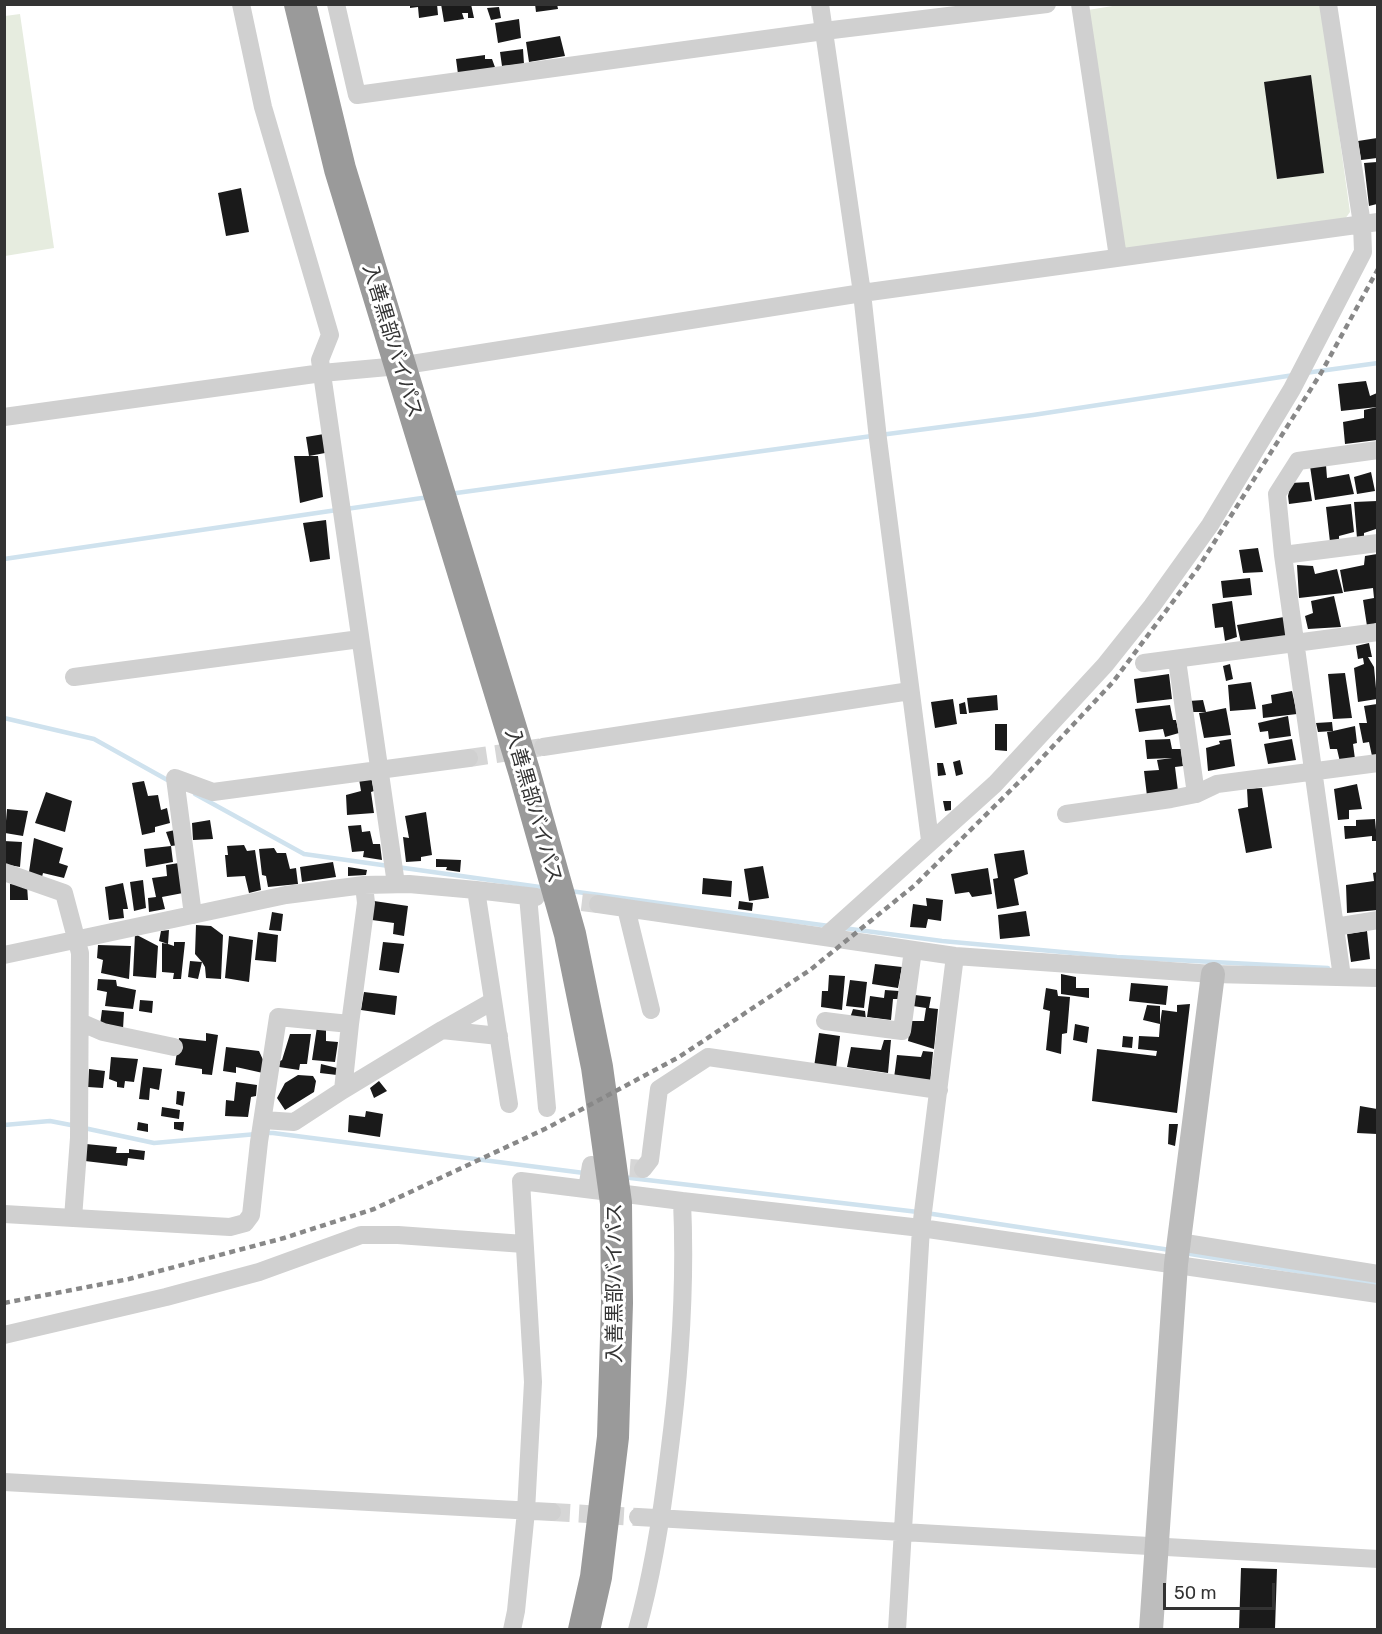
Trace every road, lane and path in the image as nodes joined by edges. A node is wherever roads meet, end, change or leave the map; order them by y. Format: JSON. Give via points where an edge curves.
{"nodes":[{"id":1,"x":241,"y":4,"type":"edge"},
{"id":2,"x":300,"y":4,"type":"edge"},
{"id":3,"x":336,"y":4,"type":"edge"},
{"id":4,"x":820,"y":4,"type":"edge"},
{"id":5,"x":1047,"y":4,"type":"edge"},
{"id":6,"x":1080,"y":4,"type":"edge"},
{"id":7,"x":1328,"y":4,"type":"edge"},
{"id":8,"x":824,"y":31,"type":"junction"},
{"id":9,"x":1370,"y":223,"type":"edge"},
{"id":10,"x":1118,"y":257,"type":"junction"},
{"id":11,"x":862,"y":293,"type":"junction"},
{"id":12,"x":399,"y":366,"type":"junction"},
{"id":13,"x":322,"y":373,"type":"junction"},
{"id":14,"x":4,"y":417,"type":"edge"},
{"id":15,"x":1377,"y":450,"type":"edge"},
{"id":16,"x":1377,"y":543,"type":"edge"},
{"id":17,"x":1283,"y":555,"type":"junction"},
{"id":18,"x":1377,"y":632,"type":"edge"},
{"id":19,"x":360,"y":639,"type":"junction"},
{"id":20,"x":1297,"y":645,"type":"junction"},
{"id":21,"x":1177,"y":660,"type":"junction"},
{"id":22,"x":1144,"y":663,"type":"dead end"},
{"id":23,"x":74,"y":677,"type":"dead end"},
{"id":24,"x":910,"y":691,"type":"junction"},
{"id":25,"x":543,"y":747,"type":"tunnel mouth"},
{"id":26,"x":469,"y":758,"type":"tunnel mouth"},
{"id":27,"x":1377,"y":763,"type":"edge"},
{"id":28,"x":378,"y":768,"type":"junction"},
{"id":29,"x":1315,"y":771,"type":"junction"},
{"id":30,"x":1196,"y":794,"type":"junction"},
{"id":31,"x":1066,"y":814,"type":"dead end"},
{"id":32,"x":930,"y":840,"type":"junction"},
{"id":33,"x":4,"y":872,"type":"edge"},
{"id":34,"x":396,"y":884,"type":"junction"},
{"id":35,"x":364,"y":885,"type":"junction"},
{"id":36,"x":476,"y":890,"type":"junction"},
{"id":37,"x":598,"y":904,"type":"tunnel mouth"},
{"id":38,"x":626,"y":909,"type":"junction"},
{"id":39,"x":193,"y":915,"type":"junction"},
{"id":40,"x":1377,"y":920,"type":"edge"},
{"id":41,"x":1335,"y":927,"type":"junction"},
{"id":42,"x":825,"y":937,"type":"junction"},
{"id":43,"x":77,"y":939,"type":"junction"},
{"id":44,"x":913,"y":950,"type":"junction"},
{"id":45,"x":4,"y":955,"type":"edge"},
{"id":46,"x":955,"y":956,"type":"junction"},
{"id":47,"x":1213,"y":975,"type":"junction"},
{"id":48,"x":1342,"y":977,"type":"junction"},
{"id":49,"x":1377,"y":978,"type":"edge"},
{"id":50,"x":493,"y":1001,"type":"junction"},
{"id":51,"x":651,"y":1010,"type":"dead end"},
{"id":52,"x":825,"y":1021,"type":"dead end"},
{"id":53,"x":80,"y":1022,"type":"junction"},
{"id":54,"x":350,"y":1024,"type":"junction"},
{"id":55,"x":442,"y":1030,"type":"junction"},
{"id":56,"x":499,"y":1036,"type":"junction"},
{"id":57,"x":174,"y":1047,"type":"dead end"},
{"id":58,"x":343,"y":1090,"type":"junction"},
{"id":59,"x":939,"y":1090,"type":"junction"},
{"id":60,"x":509,"y":1104,"type":"dead end"},
{"id":61,"x":547,"y":1108,"type":"dead end"},
{"id":62,"x":263,"y":1120,"type":"junction"},
{"id":63,"x":591,"y":1165,"type":"dead end"},
{"id":64,"x":643,"y":1169,"type":"dead end"},
{"id":65,"x":587,"y":1189,"type":"junction"},
{"id":66,"x":682,"y":1201,"type":"junction"},
{"id":67,"x":4,"y":1214,"type":"edge"},
{"id":68,"x":73,"y":1218,"type":"junction"},
{"id":69,"x":921,"y":1228,"type":"junction"},
{"id":70,"x":524,"y":1244,"type":"junction"},
{"id":71,"x":1178,"y":1253,"type":"junction"},
{"id":72,"x":1377,"y":1274,"type":"edge"},
{"id":73,"x":1377,"y":1294,"type":"edge"},
{"id":74,"x":4,"y":1335,"type":"edge"},
{"id":75,"x":4,"y":1482,"type":"edge"},
{"id":76,"x":526,"y":1511,"type":"junction"},
{"id":77,"x":552,"y":1512,"type":"tunnel mouth"},
{"id":78,"x":639,"y":1517,"type":"tunnel mouth"},
{"id":79,"x":661,"y":1519,"type":"junction"},
{"id":80,"x":903,"y":1533,"type":"junction"},
{"id":81,"x":1156,"y":1548,"type":"junction"},
{"id":82,"x":1377,"y":1559,"type":"edge"},
{"id":83,"x":512,"y":1629,"type":"edge"},
{"id":84,"x":584,"y":1629,"type":"edge"},
{"id":85,"x":637,"y":1629,"type":"edge"},
{"id":86,"x":897,"y":1629,"type":"edge"},
{"id":87,"x":1151,"y":1629,"type":"edge"}],
"edges":[{"from":1,"to":13,"type":"street","via":[[263,107],[330,335],[320,360]]},
{"from":2,"to":12,"type":"highway","name":"入善黒部バイパス","via":[[339,169]]},
{"from":3,"to":8,"type":"street","via":[[357,95]]},
{"from":4,"to":8,"type":"street"},
{"from":5,"to":8,"type":"street"},
{"from":6,"to":10,"type":"street"},
{"from":7,"to":9,"type":"street"},
{"from":8,"to":11,"type":"street"},
{"from":9,"to":10,"type":"street"},
{"from":9,"to":32,"type":"street","via":[[1363,252],[1292,389],[1210,525],[1105,665],[995,784]]},
{"from":10,"to":11,"type":"street"},
{"from":11,"to":12,"type":"street"},
{"from":11,"to":24,"type":"street"},
{"from":12,"to":13,"type":"street"},
{"from":12,"to":84,"type":"highway","name":"入善黒部バイパス","via":[[524,771],[570,934],[597,1067],[616,1203],[617,1303],[613,1437],[596,1577]]},
{"from":13,"to":14,"type":"street"},
{"from":13,"to":19,"type":"street"},
{"from":15,"to":17,"type":"street","via":[[1298,461],[1277,494]]},
{"from":16,"to":17,"type":"street"},
{"from":17,"to":20,"type":"street"},
{"from":18,"to":20,"type":"street"},
{"from":19,"to":23,"type":"street"},
{"from":19,"to":28,"type":"street"},
{"from":20,"to":21,"type":"street"},
{"from":20,"to":29,"type":"street"},
{"from":21,"to":22,"type":"street"},
{"from":21,"to":30,"type":"street"},
{"from":24,"to":25,"type":"street"},
{"from":24,"to":32,"type":"street"},
{"from":26,"to":28,"type":"street"},
{"from":27,"to":29,"type":"street"},
{"from":28,"to":34,"type":"street"},
{"from":28,"to":39,"type":"street","via":[[213,792],[175,778]]},
{"from":29,"to":30,"type":"street","via":[[1217,784]]},
{"from":29,"to":41,"type":"street"},
{"from":30,"to":31,"type":"street"},
{"from":32,"to":42,"type":"street"},
{"from":33,"to":43,"type":"street","via":[[64,893]]},
{"from":34,"to":35,"type":"street"},
{"from":34,"to":36,"type":"street"},
{"from":35,"to":39,"type":"street","via":[[286,895]]},
{"from":35,"to":54,"type":"street","via":[[366,903]]},
{"from":36,"to":50,"type":"street"},
{"from":36,"to":61,"type":"street","via":[[532,897]]},
{"from":37,"to":38,"type":"street"},
{"from":38,"to":42,"type":"street"},
{"from":38,"to":51,"type":"street"},
{"from":39,"to":43,"type":"street"},
{"from":40,"to":41,"type":"street"},
{"from":41,"to":48,"type":"street"},
{"from":42,"to":44,"type":"street"},
{"from":43,"to":45,"type":"street"},
{"from":43,"to":53,"type":"street"},
{"from":44,"to":46,"type":"street"},
{"from":44,"to":52,"type":"street","via":[[902,1031]]},
{"from":46,"to":47,"type":"street"},
{"from":46,"to":59,"type":"street"},
{"from":47,"to":48,"type":"street"},
{"from":47,"to":71,"type":"street"},
{"from":48,"to":49,"type":"street"},
{"from":50,"to":55,"type":"street"},
{"from":50,"to":56,"type":"street"},
{"from":53,"to":57,"type":"street","via":[[103,1032]]},
{"from":53,"to":68,"type":"street","via":[[79,1138]]},
{"from":54,"to":58,"type":"street"},
{"from":54,"to":62,"type":"street","via":[[278,1017]]},
{"from":55,"to":56,"type":"street"},
{"from":55,"to":58,"type":"street"},
{"from":56,"to":60,"type":"street"},
{"from":58,"to":62,"type":"street","via":[[294,1122]]},
{"from":59,"to":64,"type":"street","via":[[708,1057],[659,1089],[650,1160]]},
{"from":59,"to":69,"type":"street"},
{"from":62,"to":68,"type":"street","via":[[251,1215],[245,1223],[230,1227]]},
{"from":63,"to":65,"type":"street"},
{"from":65,"to":66,"type":"street"},
{"from":65,"to":70,"type":"street","via":[[521,1181]]},
{"from":66,"to":69,"type":"street"},
{"from":66,"to":79,"type":"street","via":[[678,1382]]},
{"from":67,"to":68,"type":"street"},
{"from":69,"to":71,"type":"street"},
{"from":69,"to":80,"type":"street"},
{"from":70,"to":74,"type":"street","via":[[361,1235],[259,1272]]},
{"from":70,"to":76,"type":"street","via":[[533,1382]]},
{"from":71,"to":72,"type":"street"},
{"from":71,"to":73,"type":"street"},
{"from":71,"to":81,"type":"street"},
{"from":75,"to":76,"type":"street"},
{"from":76,"to":77,"type":"street"},
{"from":76,"to":83,"type":"street"},
{"from":78,"to":79,"type":"street"},
{"from":79,"to":80,"type":"street"},
{"from":79,"to":85,"type":"street"},
{"from":80,"to":81,"type":"street"},
{"from":80,"to":86,"type":"street"},
{"from":81,"to":82,"type":"street"},
{"from":81,"to":87,"type":"street"}]}
